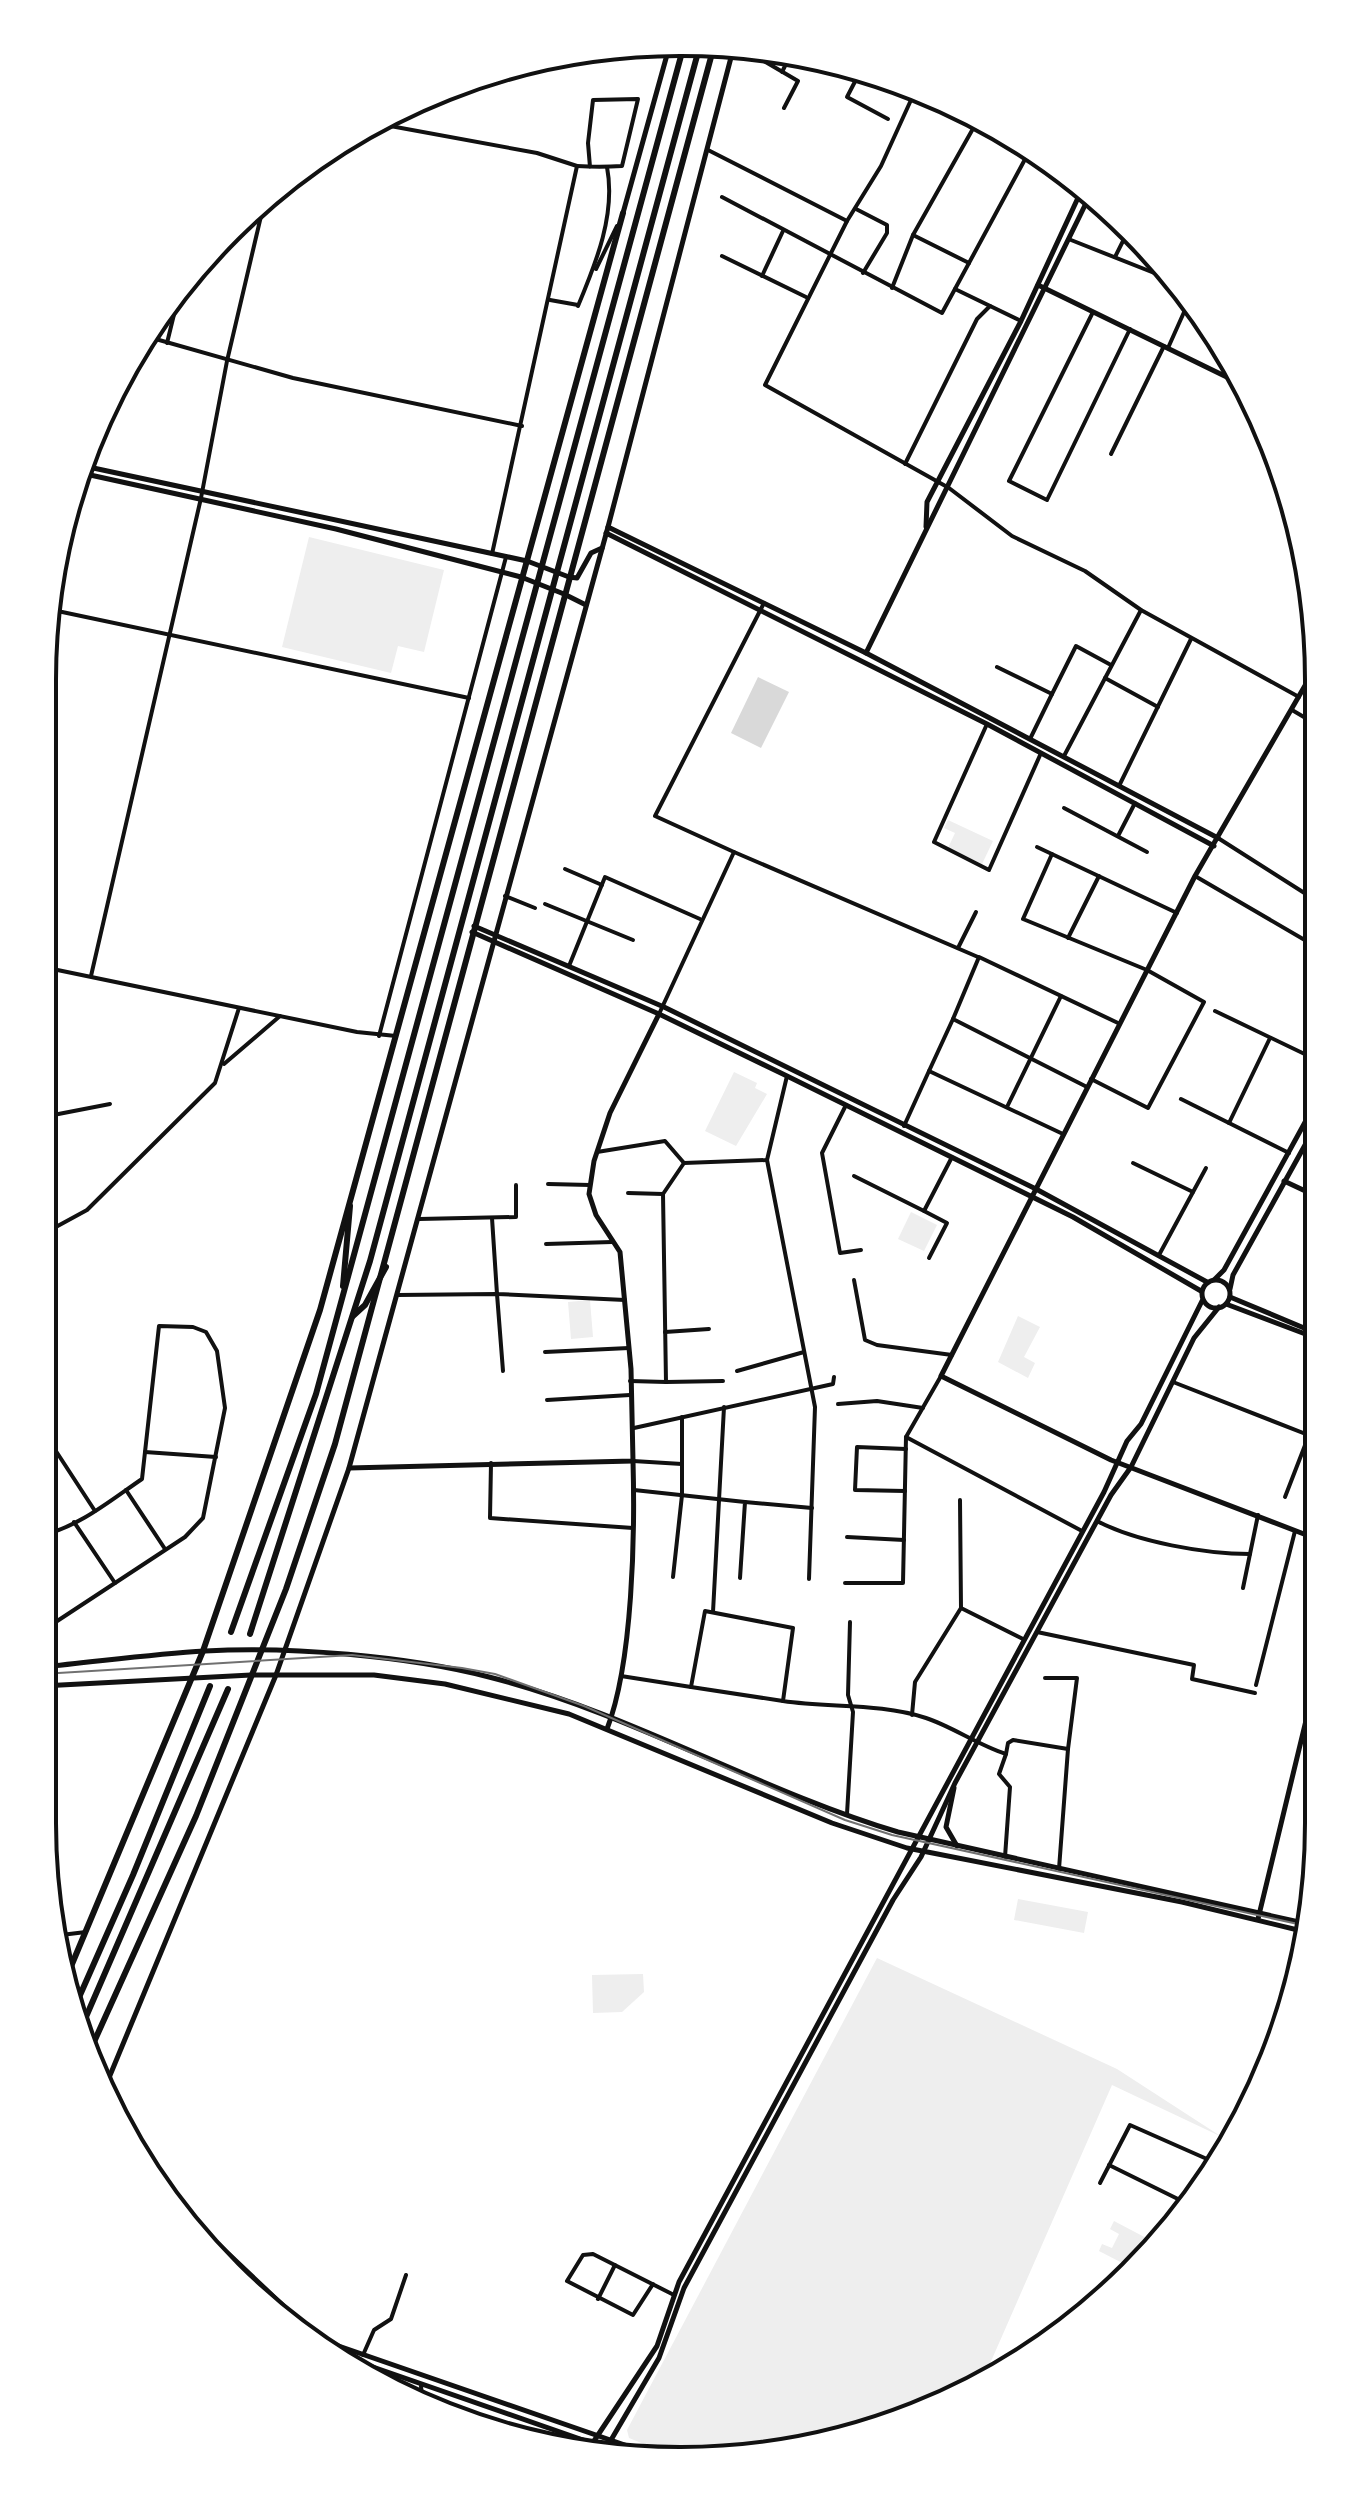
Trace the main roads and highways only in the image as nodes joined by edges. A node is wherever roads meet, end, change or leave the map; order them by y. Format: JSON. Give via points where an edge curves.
{"nodes":[{"id":1,"x":681,"y":56,"type":"edge"},
{"id":2,"x":697,"y":56,"type":"edge"},
{"id":3,"x":711,"y":57,"type":"edge"},
{"id":4,"x":623,"y":213,"type":"road end"},
{"id":5,"x":350,"y":1206,"type":"junction"},
{"id":6,"x":386,"y":1267,"type":"junction"},
{"id":7,"x":343,"y":1294,"type":"junction"},
{"id":8,"x":352,"y":1316,"type":"junction"},
{"id":9,"x":231,"y":1632,"type":"dead end"},
{"id":10,"x":250,"y":1634,"type":"dead end"},
{"id":11,"x":210,"y":1686,"type":"dead end"},
{"id":12,"x":228,"y":1689,"type":"dead end"},
{"id":13,"x":72,"y":1964,"type":"edge"},
{"id":14,"x":80,"y":1995,"type":"edge"},
{"id":15,"x":87,"y":2015,"type":"edge"},
{"id":16,"x":95,"y":2039,"type":"edge"}],
"edges":[{"from":1,"to":7,"type":"main road"},
{"from":2,"to":8,"type":"main road"},
{"from":3,"to":6,"type":"main road","via":[[472,929]]},
{"from":4,"to":5,"type":"main road"},
{"from":5,"to":7,"type":"main road"},
{"from":5,"to":13,"type":"main road","via":[[261,1490],[203,1651]]},
{"from":6,"to":8,"type":"main road","via":[[365,1305]]},
{"from":6,"to":16,"type":"main road","via":[[335,1444],[262,1649],[196,1816]]},
{"from":7,"to":9,"type":"main road","via":[[316,1394]]},
{"from":8,"to":10,"type":"main road"},
{"from":11,"to":14,"type":"main road"},
{"from":12,"to":15,"type":"main road"}]}
